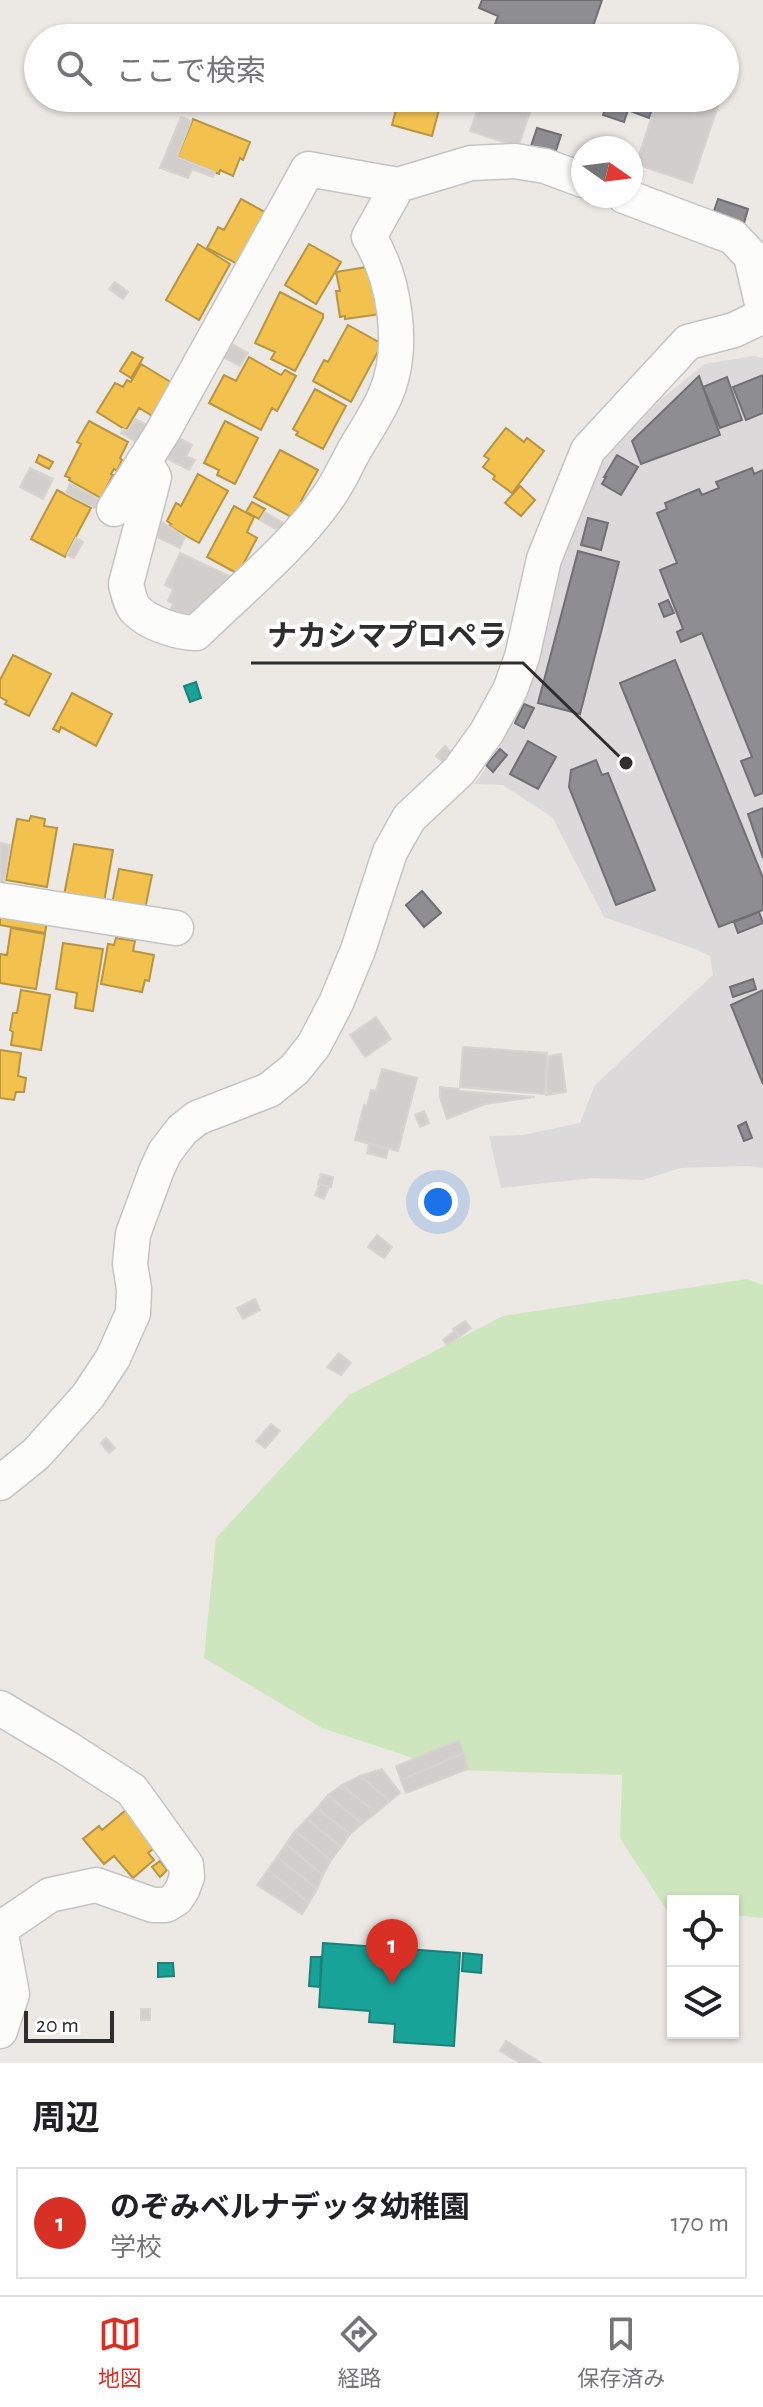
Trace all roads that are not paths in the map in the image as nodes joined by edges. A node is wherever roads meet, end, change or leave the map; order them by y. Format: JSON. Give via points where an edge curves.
{"nodes":[{"id":1,"x":571,"y":176,"type":"edge"},
{"id":2,"x":398,"y":185,"type":"junction"},
{"id":3,"x":643,"y":203,"type":"edge"},
{"id":4,"x":763,"y":308,"type":"edge"},
{"id":5,"x":763,"y":316,"type":"edge"},
{"id":6,"x":144,"y":461,"type":"junction"},
{"id":7,"x":114,"y":509,"type":"dead end"},
{"id":8,"x":0,"y":900,"type":"edge"},
{"id":9,"x":176,"y":928,"type":"dead end"},
{"id":10,"x":0,"y":1483,"type":"edge"},
{"id":11,"x":0,"y":1708,"type":"edge"},
{"id":12,"x":0,"y":1929,"type":"edge"},
{"id":13,"x":0,"y":2031,"type":"edge"}],
"edges":[{"from":1,"to":2,"type":"street","via":[[515,161],[471,163]]},
{"from":2,"to":6,"type":"street","via":[[308,169]]},
{"from":2,"to":6,"type":"street","via":[[369,237],[380,255],[396,331],[386,394],[328,498],[196,633],[167,628],[136,610],[128,595],[126,584],[154,477]]},
{"from":3,"to":4,"type":"street","via":[[733,237],[751,256]]},
{"from":5,"to":10,"type":"street","via":[[688,342],[588,450],[544,559],[510,690],[459,771],[409,818],[390,852],[358,950],[314,1045],[269,1090],[197,1118],[165,1152],[133,1234],[133,1313],[113,1358],[88,1396],[36,1454]]},
{"from":6,"to":7,"type":"street"},
{"from":8,"to":9,"type":"street"},
{"from":11,"to":12,"type":"street","via":[[132,1790],[186,1865],[187,1877],[176,1899],[166,1905],[96,1885],[50,1895]]},
{"from":12,"to":13,"type":"street","via":[[12,1994]]}]}
